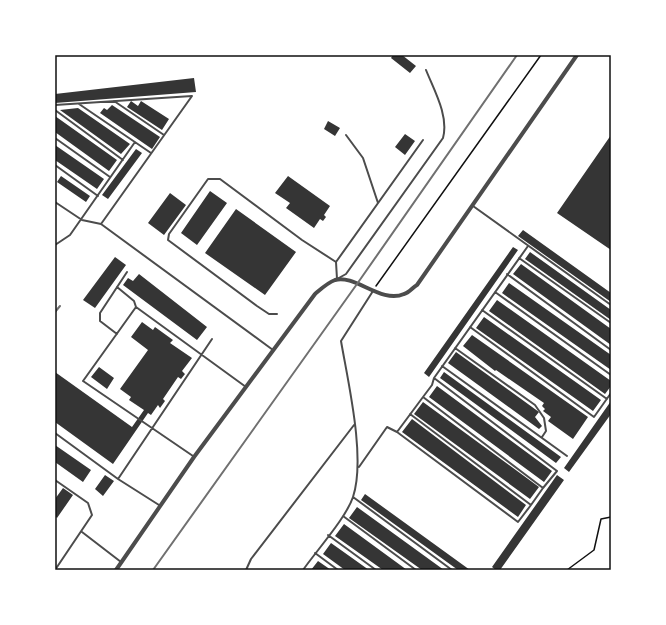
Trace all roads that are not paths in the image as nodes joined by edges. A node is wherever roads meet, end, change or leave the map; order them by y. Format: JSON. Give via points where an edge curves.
{"nodes":[{"id":1,"x":577,"y":55,"type":"edge"},
{"id":2,"x":426,"y":70,"type":"dead end"},
{"id":3,"x":113,"y":101,"type":"junction"},
{"id":4,"x":78,"y":104,"type":"junction"},
{"id":5,"x":55,"y":105,"type":"edge"},
{"id":6,"x":55,"y":110,"type":"edge"},
{"id":7,"x":164,"y":135,"type":"junction"},
{"id":8,"x":346,"y":135,"type":"dead end"},
{"id":9,"x":55,"y":138,"type":"edge"},
{"id":10,"x":423,"y":140,"type":"dead end"},
{"id":11,"x":135,"y":142,"type":"junction"},
{"id":12,"x":151,"y":153,"type":"junction"},
{"id":13,"x":122,"y":160,"type":"junction"},
{"id":14,"x":55,"y":165,"type":"edge"},
{"id":15,"x":110,"y":177,"type":"junction"},
{"id":16,"x":98,"y":196,"type":"junction"},
{"id":17,"x":55,"y":202,"type":"edge"},
{"id":18,"x":378,"y":202,"type":"junction"},
{"id":19,"x":473,"y":206,"type":"junction"},
{"id":20,"x":82,"y":220,"type":"junction"},
{"id":21,"x":101,"y":224,"type":"junction"},
{"id":22,"x":55,"y":245,"type":"edge"},
{"id":23,"x":528,"y":246,"type":"junction"},
{"id":24,"x":519,"y":258,"type":"junction"},
{"id":25,"x":336,"y":262,"type":"junction"},
{"id":26,"x":127,"y":272,"type":"dead end"},
{"id":27,"x":508,"y":274,"type":"junction"},
{"id":28,"x":337,"y":280,"type":"junction"},
{"id":29,"x":117,"y":287,"type":"junction"},
{"id":30,"x":373,"y":291,"type":"junction"},
{"id":31,"x":495,"y":292,"type":"junction"},
{"id":32,"x":611,"y":305,"type":"edge"},
{"id":33,"x":136,"y":307,"type":"junction"},
{"id":34,"x":482,"y":310,"type":"junction"},
{"id":35,"x":277,"y":314,"type":"dead end"},
{"id":36,"x":611,"y":323,"type":"edge"},
{"id":37,"x":470,"y":327,"type":"junction"},
{"id":38,"x":117,"y":334,"type":"junction"},
{"id":39,"x":212,"y":339,"type":"dead end"},
{"id":40,"x":455,"y":348,"type":"junction"},
{"id":41,"x":611,"y":350,"type":"edge"},
{"id":42,"x":274,"y":351,"type":"junction"},
{"id":43,"x":202,"y":356,"type":"junction"},
{"id":44,"x":442,"y":366,"type":"junction"},
{"id":45,"x":611,"y":375,"type":"edge"},
{"id":46,"x":434,"y":378,"type":"junction"},
{"id":47,"x":247,"y":388,"type":"junction"},
{"id":48,"x":611,"y":393,"type":"edge"},
{"id":49,"x":423,"y":396,"type":"junction"},
{"id":50,"x":607,"y":399,"type":"junction"},
{"id":51,"x":410,"y":414,"type":"junction"},
{"id":52,"x":354,"y":425,"type":"junction"},
{"id":53,"x":152,"y":430,"type":"junction"},
{"id":54,"x":397,"y":432,"type":"junction"},
{"id":55,"x":55,"y":433,"type":"edge"},
{"id":56,"x":542,"y":437,"type":"junction"},
{"id":57,"x":567,"y":456,"type":"dead end"},
{"id":58,"x":194,"y":457,"type":"junction"},
{"id":59,"x":358,"y":468,"type":"junction"},
{"id":60,"x":118,"y":479,"type":"junction"},
{"id":61,"x":55,"y":480,"type":"edge"},
{"id":62,"x":543,"y":488,"type":"junction"},
{"id":63,"x":353,"y":497,"type":"junction"},
{"id":64,"x":159,"y":505,"type":"junction"},
{"id":65,"x":531,"y":505,"type":"junction"},
{"id":66,"x":343,"y":516,"type":"junction"},
{"id":67,"x":82,"y":532,"type":"junction"},
{"id":68,"x":328,"y":535,"type":"junction"},
{"id":69,"x":315,"y":553,"type":"junction"},
{"id":70,"x":121,"y":562,"type":"junction"},
{"id":71,"x":55,"y":570,"type":"edge"},
{"id":72,"x":116,"y":570,"type":"edge"},
{"id":73,"x":246,"y":570,"type":"edge"},
{"id":74,"x":303,"y":570,"type":"edge"},
{"id":75,"x":338,"y":570,"type":"edge"},
{"id":76,"x":376,"y":570,"type":"edge"},
{"id":77,"x":416,"y":570,"type":"edge"},
{"id":78,"x":452,"y":570,"type":"edge"}],
"edges":[{"from":1,"to":19,"type":"street"},
{"from":2,"to":28,"type":"lane","via":[[444,117],[446,127],[443,138],[346,274]]},
{"from":3,"to":4,"type":"lane"},
{"from":3,"to":7,"type":"lane"},
{"from":3,"to":7,"type":"lane","via":[[192,96]]},
{"from":4,"to":5,"type":"lane"},
{"from":4,"to":11,"type":"lane"},
{"from":6,"to":13,"type":"lane"},
{"from":7,"to":12,"type":"lane"},
{"from":8,"to":18,"type":"lane","via":[[363,158]]},
{"from":9,"to":15,"type":"lane"},
{"from":10,"to":18,"type":"lane"},
{"from":11,"to":12,"type":"lane"},
{"from":11,"to":13,"type":"lane"},
{"from":12,"to":21,"type":"lane"},
{"from":13,"to":15,"type":"lane"},
{"from":14,"to":16,"type":"lane"},
{"from":15,"to":16,"type":"lane"},
{"from":16,"to":20,"type":"lane"},
{"from":17,"to":20,"type":"lane"},
{"from":18,"to":25,"type":"lane"},
{"from":19,"to":23,"type":"lane"},
{"from":19,"to":30,"type":"street","via":[[417,285],[404,295],[388,295]]},
{"from":20,"to":21,"type":"lane"},
{"from":20,"to":22,"type":"lane","via":[[70,235]]},
{"from":21,"to":42,"type":"lane"},
{"from":23,"to":24,"type":"lane"},
{"from":23,"to":32,"type":"lane"},
{"from":24,"to":27,"type":"lane"},
{"from":24,"to":36,"type":"lane"},
{"from":25,"to":28,"type":"lane"},
{"from":25,"to":35,"type":"lane","via":[[220,179],[208,179],[169,234],[168,240],[269,314]]},
{"from":26,"to":29,"type":"lane"},
{"from":27,"to":31,"type":"lane"},
{"from":27,"to":41,"type":"lane"},
{"from":28,"to":30,"type":"street","via":[[352,282]]},
{"from":28,"to":42,"type":"street","via":[[315,294]]},
{"from":29,"to":33,"type":"lane","via":[[134,300]]},
{"from":29,"to":38,"type":"lane","via":[[100,313],[100,321]]},
{"from":30,"to":52,"type":"lane","via":[[341,341]]},
{"from":31,"to":34,"type":"lane"},
{"from":31,"to":45,"type":"lane"},
{"from":33,"to":38,"type":"lane"},
{"from":33,"to":43,"type":"lane"},
{"from":34,"to":37,"type":"lane"},
{"from":34,"to":50,"type":"lane"},
{"from":37,"to":40,"type":"lane"},
{"from":37,"to":50,"type":"lane","via":[[594,417]]},
{"from":38,"to":53,"type":"lane","via":[[83,382]]},
{"from":39,"to":43,"type":"lane"},
{"from":40,"to":44,"type":"lane"},
{"from":40,"to":56,"type":"lane","via":[[535,405],[544,418],[546,431]]},
{"from":42,"to":47,"type":"street"},
{"from":43,"to":47,"type":"lane"},
{"from":43,"to":53,"type":"lane"},
{"from":44,"to":46,"type":"lane"},
{"from":44,"to":56,"type":"lane"},
{"from":46,"to":49,"type":"lane"},
{"from":46,"to":62,"type":"lane","via":[[557,470]]},
{"from":47,"to":58,"type":"street"},
{"from":48,"to":50,"type":"lane"},
{"from":49,"to":51,"type":"lane"},
{"from":49,"to":62,"type":"lane"},
{"from":51,"to":54,"type":"lane"},
{"from":51,"to":65,"type":"lane"},
{"from":52,"to":59,"type":"lane"},
{"from":52,"to":73,"type":"lane","via":[[251,559]]},
{"from":53,"to":58,"type":"lane"},
{"from":53,"to":60,"type":"lane"},
{"from":54,"to":59,"type":"lane","via":[[387,427]]},
{"from":54,"to":65,"type":"lane","via":[[518,522]]},
{"from":55,"to":60,"type":"lane"},
{"from":56,"to":57,"type":"lane"},
{"from":58,"to":64,"type":"street"},
{"from":59,"to":63,"type":"lane"},
{"from":60,"to":64,"type":"lane"},
{"from":61,"to":67,"type":"lane","via":[[88,503],[92,515]]},
{"from":62,"to":65,"type":"lane"},
{"from":63,"to":66,"type":"lane"},
{"from":63,"to":78,"type":"lane"},
{"from":64,"to":70,"type":"street"},
{"from":66,"to":68,"type":"lane"},
{"from":66,"to":77,"type":"lane"},
{"from":67,"to":70,"type":"lane"},
{"from":67,"to":71,"type":"lane"},
{"from":68,"to":69,"type":"lane"},
{"from":68,"to":76,"type":"lane"},
{"from":69,"to":74,"type":"lane"},
{"from":69,"to":75,"type":"lane"},
{"from":70,"to":72,"type":"street"}]}
